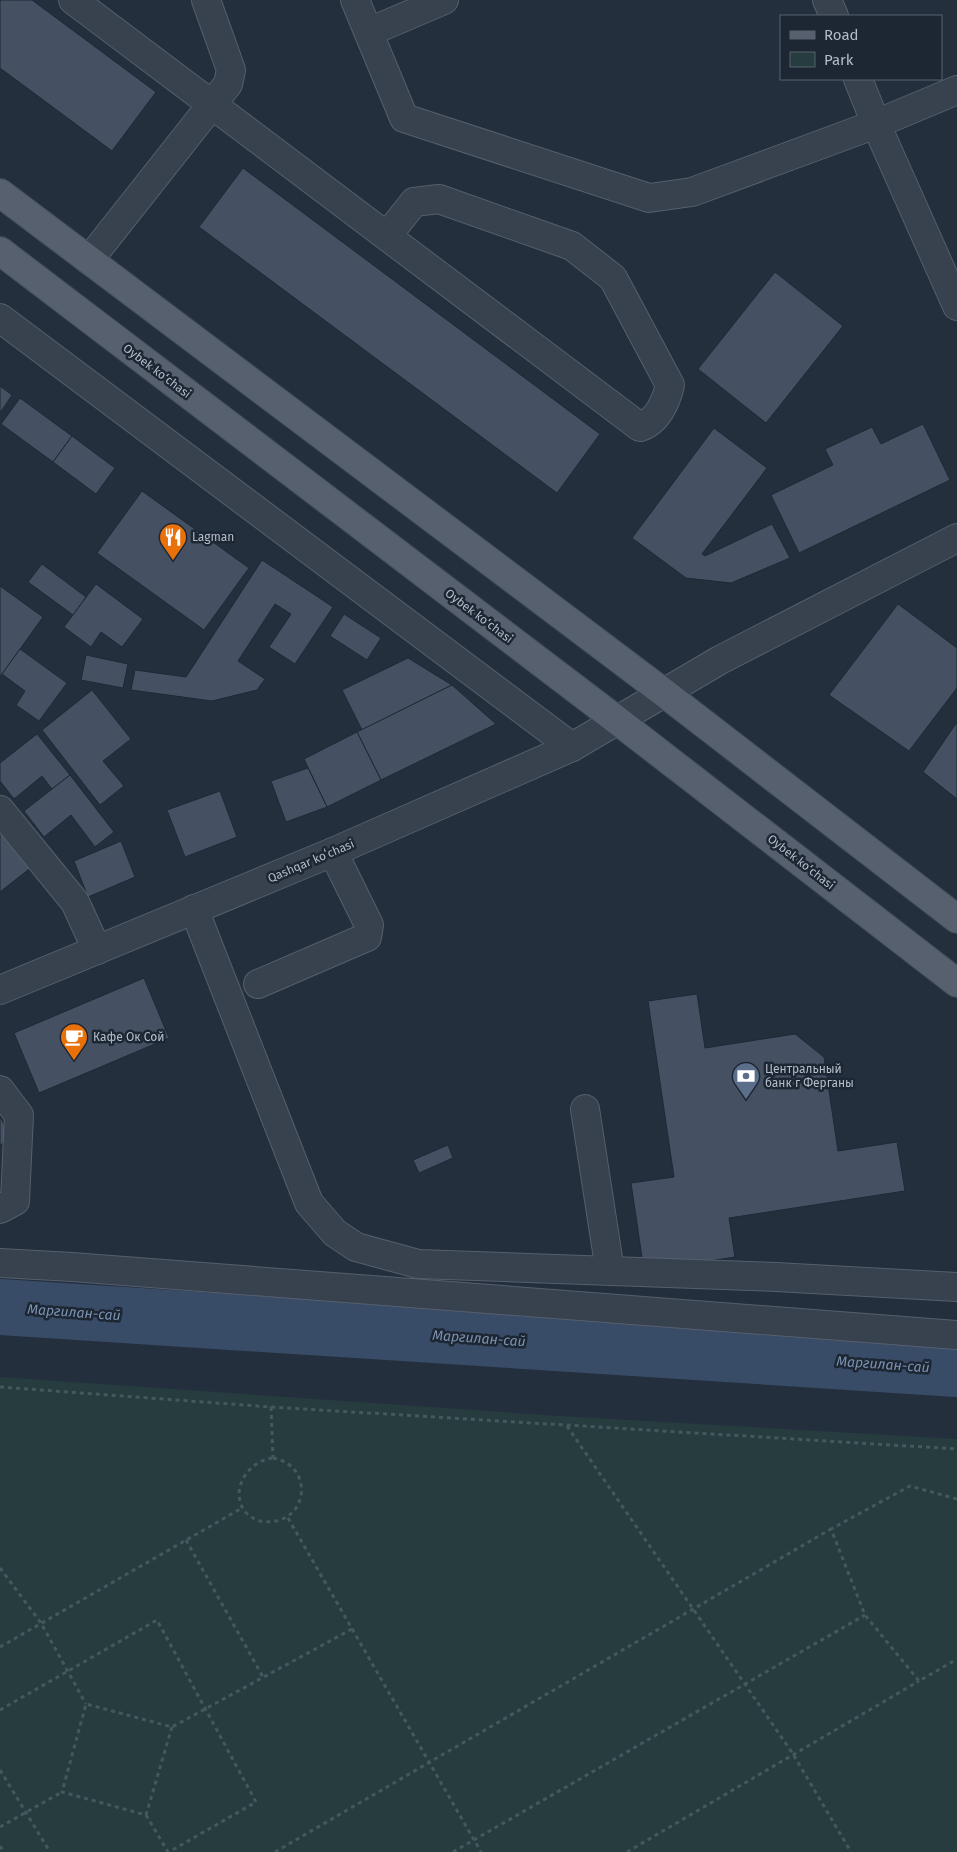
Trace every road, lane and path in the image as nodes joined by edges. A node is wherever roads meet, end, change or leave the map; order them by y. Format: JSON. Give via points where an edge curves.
{"nodes":[{"id":1,"x":73,"y":0,"type":"edge"},
{"id":2,"x":206,"y":0,"type":"edge"},
{"id":3,"x":355,"y":0,"type":"edge"},
{"id":4,"x":444,"y":0,"type":"edge"},
{"id":5,"x":827,"y":0,"type":"edge"},
{"id":6,"x":834,"y":15,"type":"edge"},
{"id":7,"x":369,"y":32,"type":"junction"},
{"id":8,"x":858,"y":80,"type":"edge"},
{"id":9,"x":957,"y":90,"type":"edge"},
{"id":10,"x":212,"y":104,"type":"junction"},
{"id":11,"x":876,"y":124,"type":"junction"},
{"id":12,"x":0,"y":193,"type":"edge"},
{"id":13,"x":387,"y":236,"type":"junction"},
{"id":14,"x":0,"y":251,"type":"edge"},
{"id":15,"x":88,"y":260,"type":"junction"},
{"id":16,"x":957,"y":306,"type":"edge"},
{"id":17,"x":0,"y":318,"type":"edge"},
{"id":18,"x":957,"y":538,"type":"edge"},
{"id":19,"x":662,"y":692,"type":"junction"},
{"id":20,"x":618,"y":720,"type":"junction"},
{"id":21,"x":572,"y":747,"type":"junction"},
{"id":22,"x":0,"y":810,"type":"edge"},
{"id":23,"x":333,"y":852,"type":"junction"},
{"id":24,"x":194,"y":909,"type":"junction"},
{"id":25,"x":957,"y":919,"type":"edge"},
{"id":26,"x":97,"y":950,"type":"junction"},
{"id":27,"x":957,"y":983,"type":"edge"},
{"id":28,"x":258,"y":984,"type":"dead end"},
{"id":29,"x":0,"y":990,"type":"edge"},
{"id":30,"x":0,"y":1090,"type":"edge"},
{"id":31,"x":585,"y":1109,"type":"dead end"},
{"id":32,"x":0,"y":1209,"type":"edge"},
{"id":33,"x":0,"y":1264,"type":"edge"},
{"id":34,"x":610,"y":1271,"type":"junction"},
{"id":35,"x":957,"y":1287,"type":"edge"},
{"id":36,"x":957,"y":1335,"type":"edge"},
{"id":37,"x":0,"y":1387,"type":"edge"},
{"id":38,"x":271,"y":1407,"type":"junction"},
{"id":39,"x":567,"y":1426,"type":"junction"},
{"id":40,"x":957,"y":1449,"type":"edge"},
{"id":41,"x":273,"y":1458,"type":"junction"},
{"id":42,"x":957,"y":1499,"type":"edge"},
{"id":43,"x":242,"y":1508,"type":"junction"},
{"id":44,"x":288,"y":1518,"type":"junction"},
{"id":45,"x":831,"y":1529,"type":"junction"},
{"id":46,"x":186,"y":1540,"type":"junction"},
{"id":47,"x":0,"y":1568,"type":"edge"},
{"id":48,"x":693,"y":1609,"type":"junction"},
{"id":49,"x":865,"y":1615,"type":"junction"},
{"id":50,"x":41,"y":1623,"type":"junction"},
{"id":51,"x":352,"y":1629,"type":"junction"},
{"id":52,"x":0,"y":1647,"type":"edge"},
{"id":53,"x":957,"y":1659,"type":"edge"},
{"id":54,"x":68,"y":1671,"type":"junction"},
{"id":55,"x":263,"y":1677,"type":"junction"},
{"id":56,"x":919,"y":1681,"type":"junction"},
{"id":57,"x":745,"y":1684,"type":"junction"},
{"id":58,"x":86,"y":1704,"type":"junction"},
{"id":59,"x":205,"y":1708,"type":"junction"},
{"id":60,"x":0,"y":1710,"type":"edge"},
{"id":61,"x":172,"y":1727,"type":"junction"},
{"id":62,"x":794,"y":1754,"type":"junction"},
{"id":63,"x":430,"y":1762,"type":"junction"},
{"id":64,"x":0,"y":1770,"type":"edge"},
{"id":65,"x":62,"y":1792,"type":"junction"},
{"id":66,"x":26,"y":1812,"type":"junction"},
{"id":67,"x":146,"y":1814,"type":"junction"},
{"id":68,"x":0,"y":1827,"type":"edge"},
{"id":69,"x":474,"y":1840,"type":"junction"},
{"id":70,"x":0,"y":1846,"type":"edge"},
{"id":71,"x":4,"y":1852,"type":"edge"},
{"id":72,"x":50,"y":1852,"type":"edge"},
{"id":73,"x":168,"y":1852,"type":"edge"},
{"id":74,"x":275,"y":1852,"type":"edge"},
{"id":75,"x":453,"y":1852,"type":"edge"},
{"id":76,"x":481,"y":1852,"type":"edge"},
{"id":77,"x":627,"y":1852,"type":"edge"},
{"id":78,"x":850,"y":1852,"type":"edge"}],
"edges":[{"from":1,"to":10,"type":"street"},
{"from":2,"to":10,"type":"street","via":[[231,70],[228,84]]},
{"from":3,"to":7,"type":"street"},
{"from":4,"to":7,"type":"street"},
{"from":5,"to":6,"type":"street"},
{"from":7,"to":11,"type":"street","via":[[404,118],[649,198],[692,192]]},
{"from":8,"to":11,"type":"street"},
{"from":9,"to":11,"type":"street"},
{"from":10,"to":13,"type":"street"},
{"from":10,"to":15,"type":"street"},
{"from":11,"to":16,"type":"street"},
{"from":12,"to":15,"type":"main road"},
{"from":13,"to":13,"type":"street","via":[[640,427],[650,424],[667,399],[670,385],[613,278],[572,246],[439,199],[414,202]]},
{"from":14,"to":20,"type":"main road","name":"Oybek ko‘chasi"},
{"from":15,"to":19,"type":"main road"},
{"from":17,"to":21,"type":"street"},
{"from":18,"to":19,"type":"street","name":"Qashqar koʻchasi"},
{"from":19,"to":20,"type":"street","name":"Qashqar koʻchasi"},
{"from":19,"to":25,"type":"main road"},
{"from":20,"to":21,"type":"street","name":"Qashqar koʻchasi"},
{"from":20,"to":27,"type":"main road","name":"Oybek ko‘chasi"},
{"from":21,"to":23,"type":"street","name":"Qashqar koʻchasi"},
{"from":22,"to":26,"type":"street","via":[[75,902]]},
{"from":23,"to":24,"type":"street","name":"Qashqar koʻchasi"},
{"from":23,"to":28,"type":"street","via":[[369,925],[367,937]]},
{"from":24,"to":26,"type":"street","name":"Qashqar koʻchasi"},
{"from":24,"to":34,"type":"street","via":[[309,1203],[335,1233],[356,1247],[418,1264]]},
{"from":26,"to":29,"type":"street","name":"Qashqar koʻchasi"},
{"from":30,"to":32,"type":"street","via":[[19,1115],[15,1201]]},
{"from":31,"to":34,"type":"street"},
{"from":33,"to":36,"type":"street"},
{"from":34,"to":35,"type":"street"},
{"from":37,"to":38,"type":"path"},
{"from":38,"to":39,"type":"path"},
{"from":38,"to":41,"type":"path"},
{"from":39,"to":40,"type":"path"},
{"from":39,"to":48,"type":"path"},
{"from":41,"to":43,"type":"path","via":[[257,1463],[241,1483],[238,1491]]},
{"from":41,"to":44,"type":"path","via":[[290,1464],[300,1480],[298,1506]]},
{"from":42,"to":45,"type":"path","via":[[910,1486]]},
{"from":43,"to":44,"type":"path","via":[[258,1520]]},
{"from":43,"to":46,"type":"path"},
{"from":44,"to":51,"type":"path"},
{"from":45,"to":48,"type":"path"},
{"from":45,"to":49,"type":"path"},
{"from":46,"to":50,"type":"path"},
{"from":46,"to":55,"type":"path"},
{"from":47,"to":50,"type":"path"},
{"from":48,"to":57,"type":"path"},
{"from":48,"to":63,"type":"path"},
{"from":49,"to":56,"type":"path"},
{"from":49,"to":57,"type":"path"},
{"from":50,"to":52,"type":"path"},
{"from":50,"to":54,"type":"path"},
{"from":51,"to":55,"type":"path"},
{"from":51,"to":63,"type":"path"},
{"from":53,"to":56,"type":"path"},
{"from":54,"to":58,"type":"path"},
{"from":54,"to":59,"type":"path","via":[[157,1620]]},
{"from":54,"to":60,"type":"path"},
{"from":55,"to":59,"type":"path"},
{"from":56,"to":62,"type":"path"},
{"from":57,"to":62,"type":"path"},
{"from":57,"to":69,"type":"path"},
{"from":58,"to":61,"type":"path"},
{"from":58,"to":65,"type":"path"},
{"from":59,"to":61,"type":"path"},
{"from":59,"to":73,"type":"path","via":[[256,1802]]},
{"from":61,"to":67,"type":"path"},
{"from":62,"to":77,"type":"path"},
{"from":62,"to":78,"type":"path"},
{"from":63,"to":69,"type":"path"},
{"from":63,"to":74,"type":"path"},
{"from":64,"to":66,"type":"path"},
{"from":65,"to":66,"type":"path"},
{"from":65,"to":67,"type":"path"},
{"from":66,"to":68,"type":"path"},
{"from":66,"to":72,"type":"path"},
{"from":67,"to":73,"type":"path"},
{"from":69,"to":75,"type":"path"},
{"from":69,"to":76,"type":"path"},
{"from":70,"to":71,"type":"path"}]}
